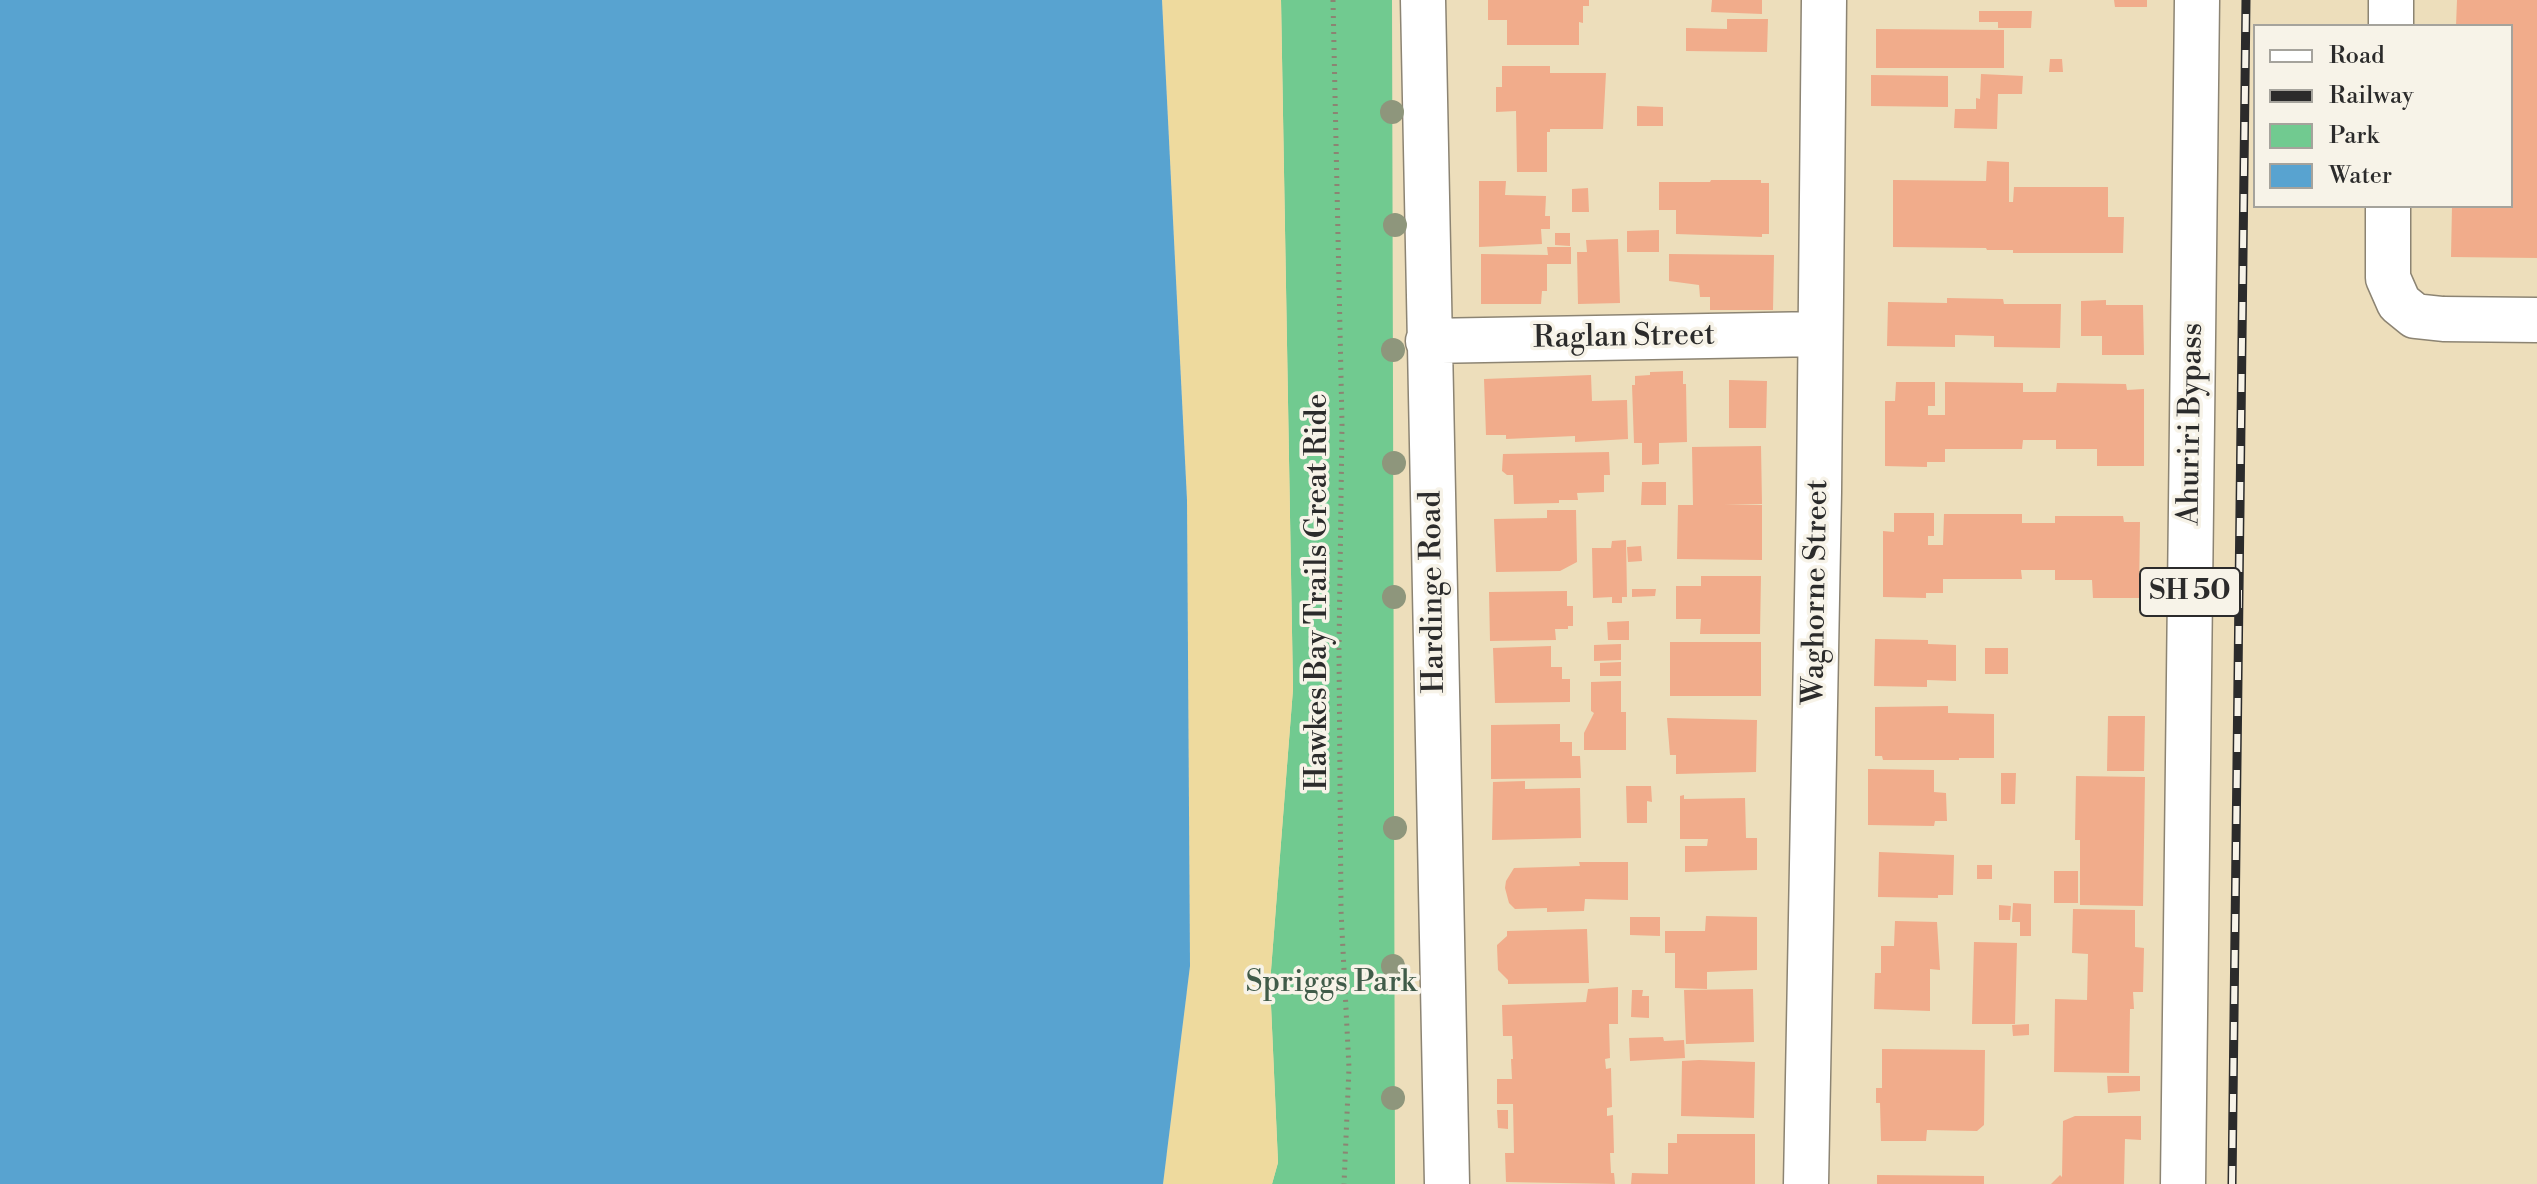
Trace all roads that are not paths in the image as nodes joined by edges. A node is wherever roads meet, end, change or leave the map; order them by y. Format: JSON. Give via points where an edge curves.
{"nodes":[{"id":1,"x":1423,"y":0,"type":"edge"},
{"id":2,"x":1824,"y":0,"type":"edge"},
{"id":3,"x":2197,"y":0,"type":"edge"},
{"id":4,"x":2391,"y":0,"type":"edge"},
{"id":5,"x":2391,"y":24,"type":"edge"},
{"id":6,"x":2388,"y":208,"type":"edge"},
{"id":7,"x":2537,"y":320,"type":"edge"},
{"id":8,"x":1820,"y":334,"type":"junction"},
{"id":9,"x":1428,"y":341,"type":"junction"},
{"id":10,"x":1447,"y":1184,"type":"edge"},
{"id":11,"x":1806,"y":1184,"type":"edge"},
{"id":12,"x":2183,"y":1184,"type":"edge"}],
"edges":[{"from":1,"to":9,"type":"main road","name":"Hardinge Road"},
{"from":2,"to":8,"type":"main road","name":"Waghorne Street"},
{"from":3,"to":12,"type":"main road","name":"Ahuriri Bypass","number":"SH 50"},
{"from":4,"to":5,"type":"main road"},
{"from":6,"to":7,"type":"main road","via":[[2388,278],[2399,303],[2415,316]]},
{"from":8,"to":9,"type":"main road","name":"Raglan Street"},
{"from":8,"to":11,"type":"main road","name":"Waghorne Street"},
{"from":9,"to":10,"type":"main road","name":"Hardinge Road"}]}
